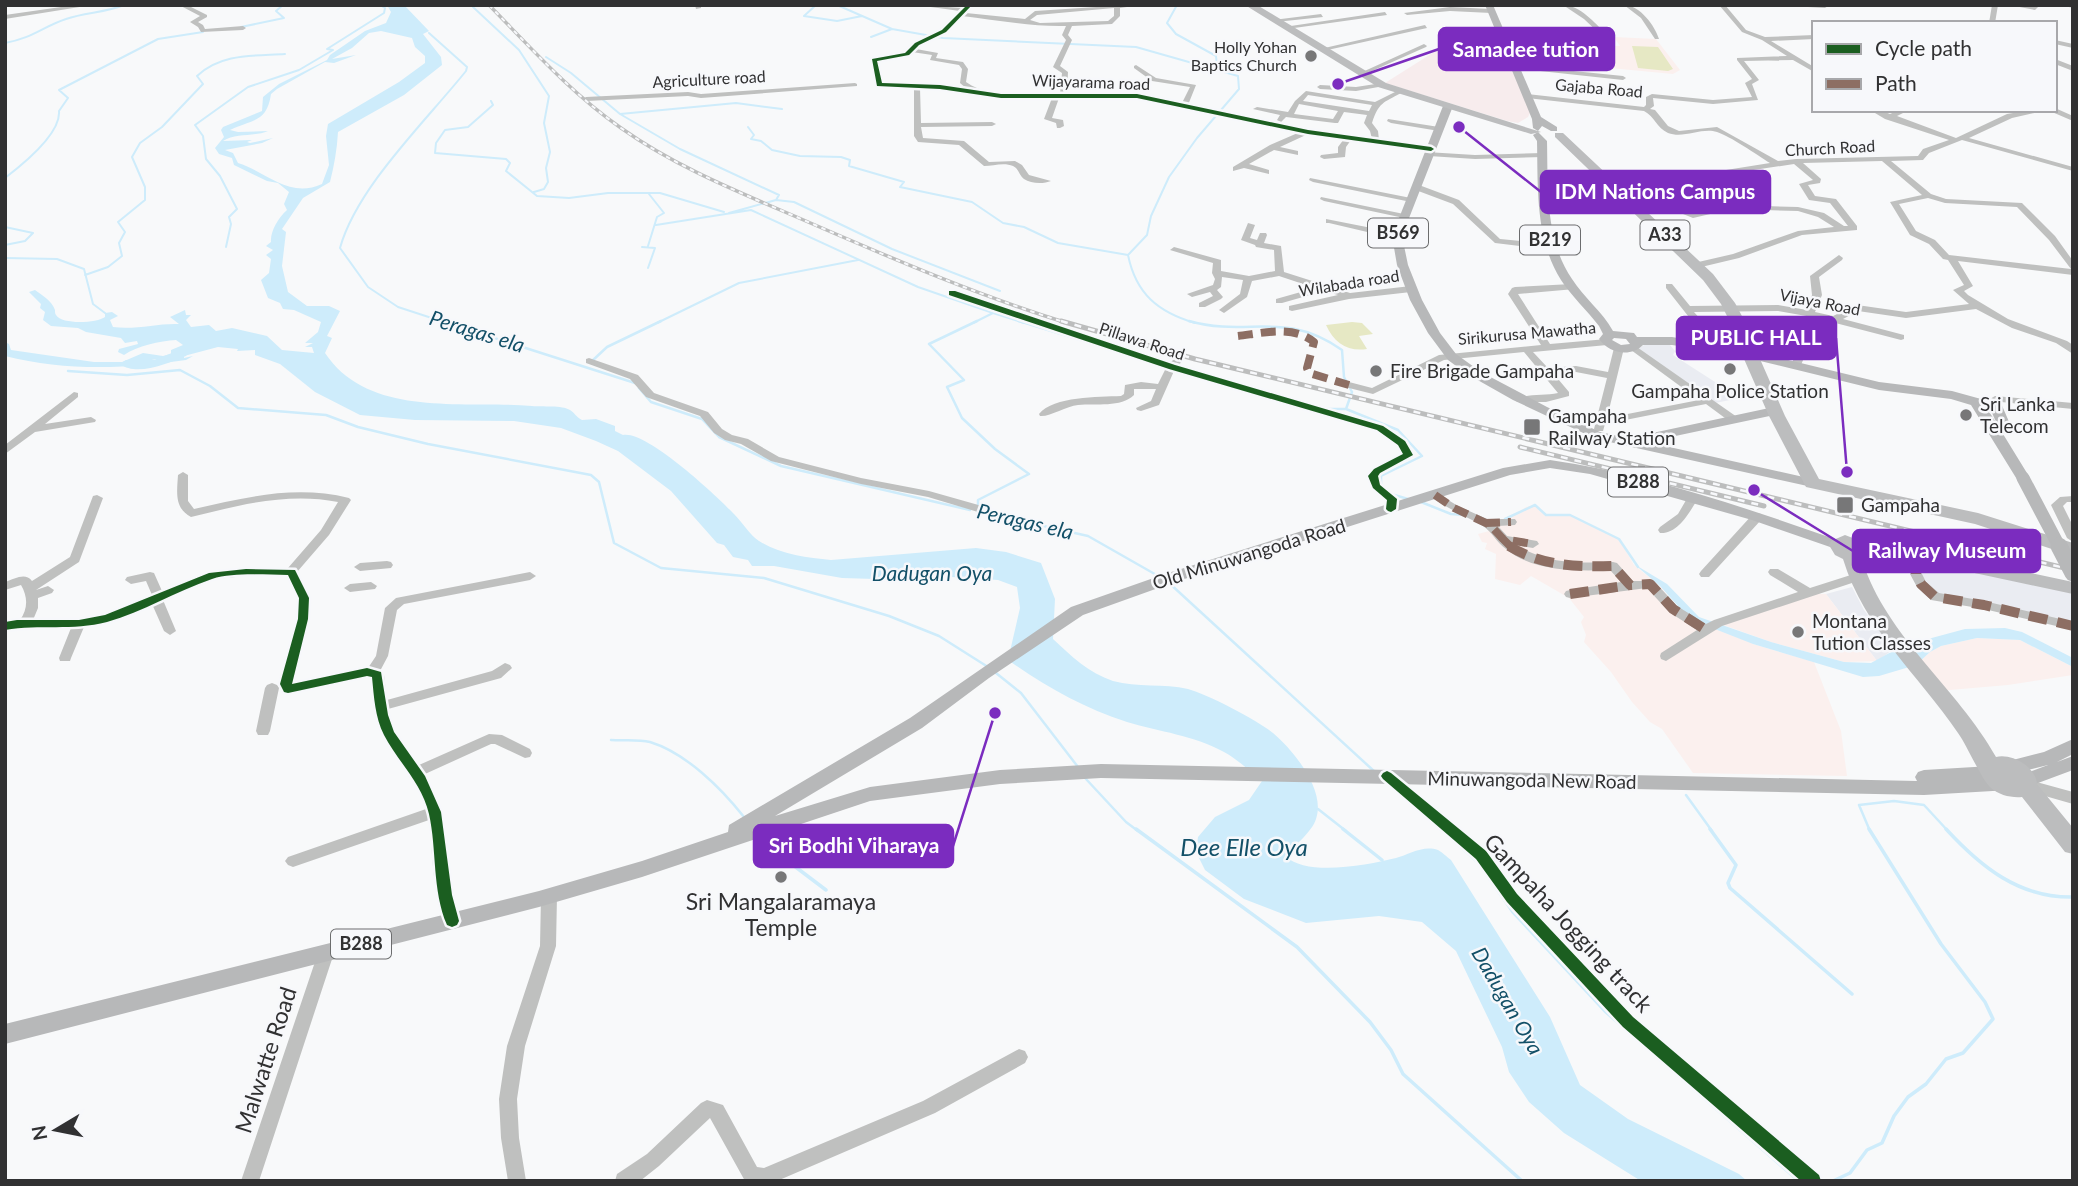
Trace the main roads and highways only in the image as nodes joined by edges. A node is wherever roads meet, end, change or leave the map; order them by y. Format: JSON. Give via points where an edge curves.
{"nodes":[{"id":1,"x":1250,"y":5,"type":"edge"},
{"id":2,"x":1490,"y":8,"type":"edge"},
{"id":3,"x":1448,"y":106,"type":"junction"},
{"id":4,"x":1545,"y":132,"type":"junction"},
{"id":5,"x":1749,"y":353,"type":"junction"},
{"id":6,"x":1974,"y":398,"type":"junction"},
{"id":7,"x":1774,"y":411,"type":"junction"},
{"id":8,"x":1627,"y":442,"type":"junction"},
{"id":9,"x":2023,"y":471,"type":"junction"},
{"id":10,"x":1812,"y":483,"type":"junction"},
{"id":11,"x":2046,"y":539,"type":"junction"},
{"id":12,"x":1850,"y":550,"type":"junction"},
{"id":13,"x":2073,"y":550,"type":"edge"},
{"id":14,"x":2073,"y":556,"type":"edge"},
{"id":15,"x":2073,"y":573,"type":"edge"},
{"id":16,"x":2073,"y":588,"type":"edge"},
{"id":17,"x":2073,"y":746,"type":"edge"},
{"id":18,"x":2073,"y":763,"type":"edge"},
{"id":19,"x":2011,"y":778,"type":"junction"},
{"id":20,"x":713,"y":845,"type":"junction"},
{"id":21,"x":2073,"y":845,"type":"edge"},
{"id":22,"x":5,"y":1034,"type":"edge"}],
"edges":[{"from":1,"to":3,"type":"highway","number":"A33","via":[[1382,85]]},
{"from":2,"to":4,"type":"main road"},
{"from":3,"to":4,"type":"highway","number":"A33"},
{"from":3,"to":8,"type":"main road","number":"B569","via":[[1396,236],[1398,257],[1411,289],[1450,356],[1521,400]]},
{"from":4,"to":5,"type":"highway","number":"A33","via":[[1693,265],[1728,309]]},
{"from":4,"to":5,"type":"main road","number":"B219","via":[[1552,247],[1560,270],[1612,336],[1635,344],[1672,341]]},
{"from":5,"to":6,"type":"main road","via":[[1891,389]]},
{"from":5,"to":7,"type":"highway","number":"A33"},
{"from":6,"to":9,"type":"main road"},
{"from":6,"to":9,"type":"main road","via":[[1995,402]]},
{"from":7,"to":8,"type":"main road"},
{"from":7,"to":10,"type":"highway","number":"A33"},
{"from":8,"to":10,"type":"main road","number":"B569"},
{"from":9,"to":14,"type":"main road"},
{"from":9,"to":15,"type":"main road","bridge":true},
{"from":10,"to":11,"type":"highway"},
{"from":11,"to":13,"type":"highway"},
{"from":11,"to":16,"type":"highway"},
{"from":12,"to":16,"type":"highway","via":[[1916,555]]},
{"from":12,"to":19,"type":"highway","via":[[1866,598],[1895,643]]},
{"from":12,"to":20,"type":"main road","name":"Old Minuwangoda Road","number":"B288","via":[[1757,517],[1591,470],[1550,464],[1508,471],[1077,611],[916,723]]},
{"from":17,"to":19,"type":"main road"},
{"from":18,"to":19,"type":"main road"},
{"from":19,"to":20,"type":"main road","name":"Minuwangoda New Road","via":[[1896,787],[1062,767],[969,776],[892,790],[841,802]]},
{"from":19,"to":21,"type":"highway"},
{"from":20,"to":22,"type":"main road","number":"B288","via":[[549,896]]}]}
